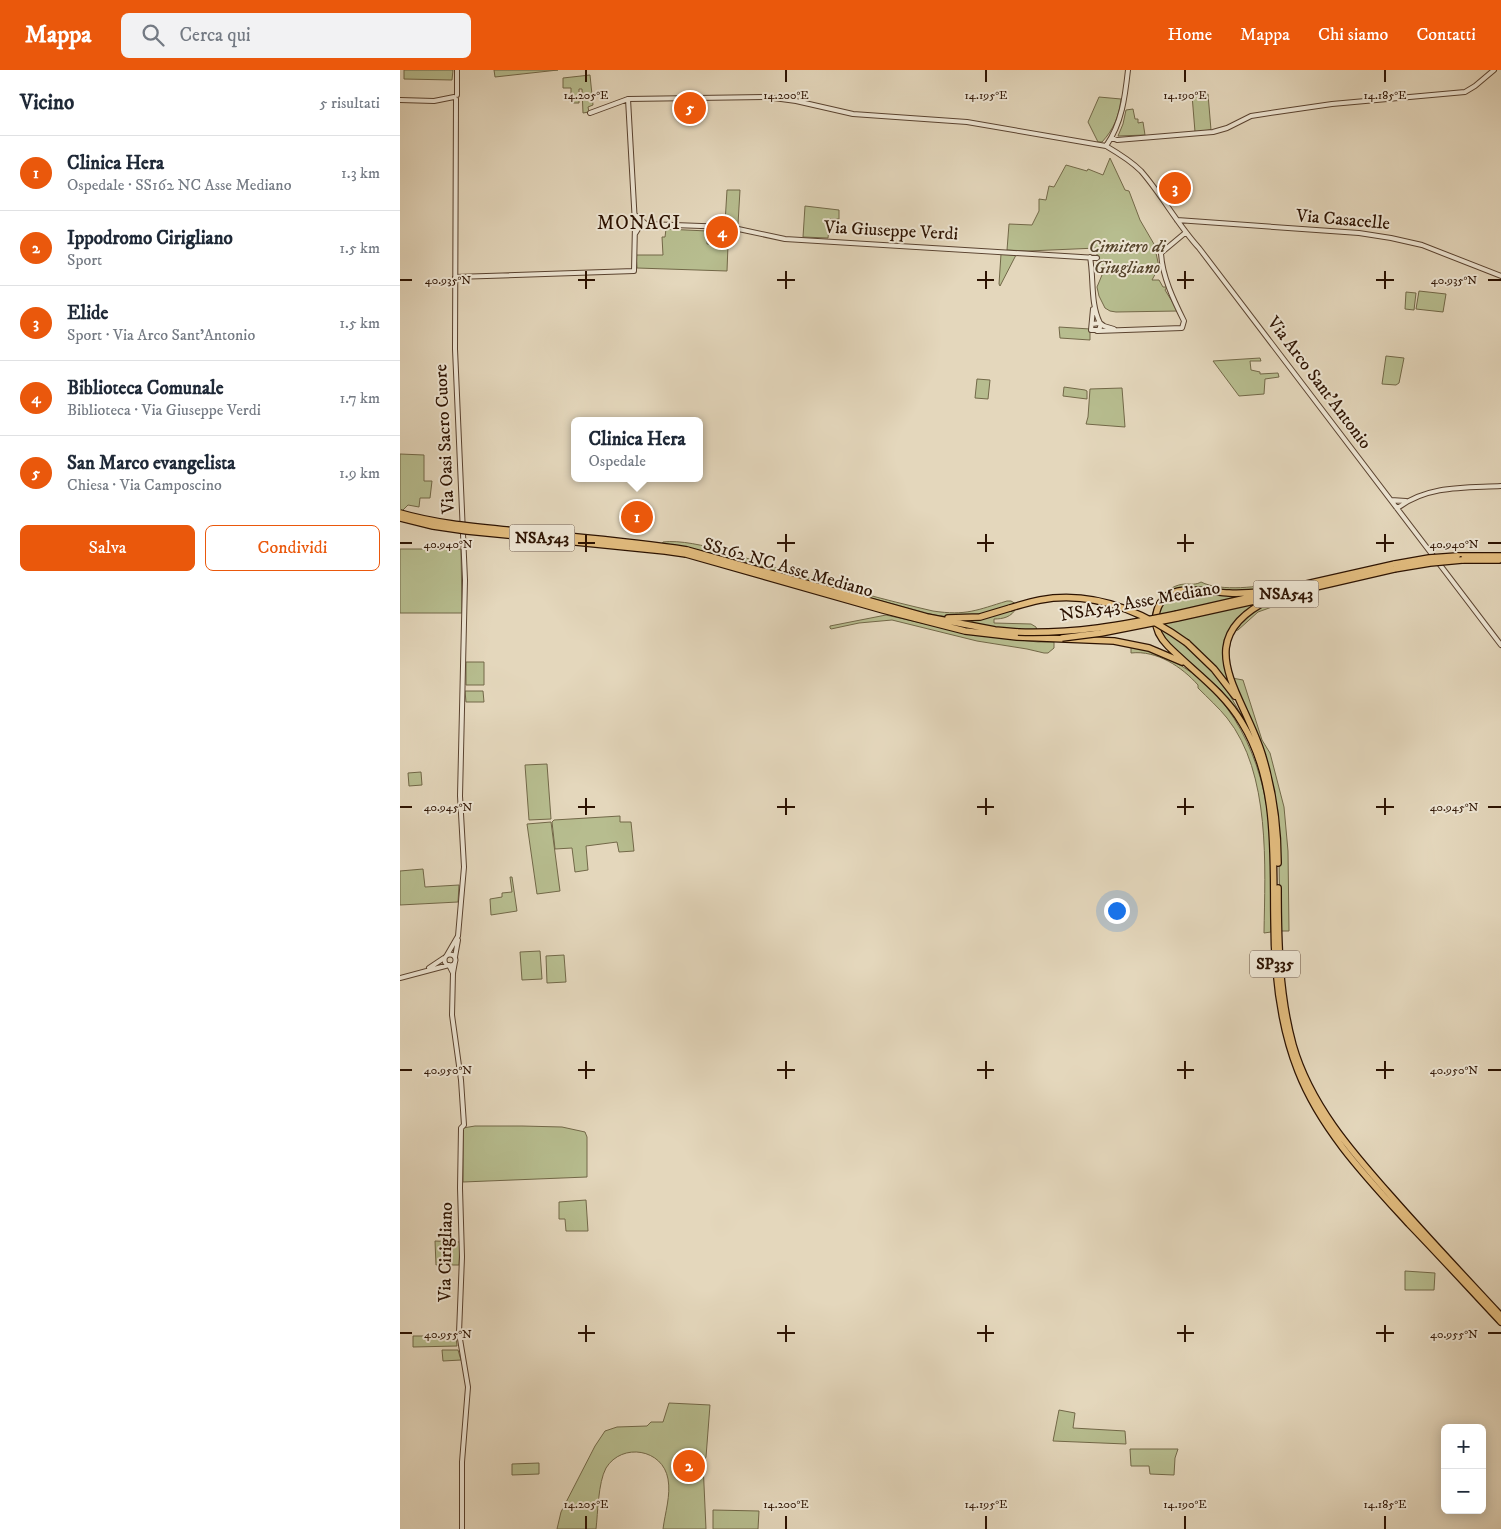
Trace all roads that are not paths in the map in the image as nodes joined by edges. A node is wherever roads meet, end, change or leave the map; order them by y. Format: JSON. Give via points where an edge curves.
{"nodes":[{"id":1,"x":457,"y":70,"type":"edge"},
{"id":2,"x":1128,"y":70,"type":"edge"},
{"id":3,"x":1494,"y":70,"type":"edge"},
{"id":4,"x":456,"y":97,"type":"junction"},
{"id":5,"x":628,"y":99,"type":"junction"},
{"id":6,"x":400,"y":100,"type":"edge"},
{"id":7,"x":590,"y":113,"type":"dead end"},
{"id":8,"x":1112,"y":138,"type":"junction"},
{"id":9,"x":1106,"y":146,"type":"junction"},
{"id":10,"x":634,"y":212,"type":"junction"},
{"id":11,"x":1176,"y":220,"type":"junction"},
{"id":12,"x":643,"y":223,"type":"junction"},
{"id":13,"x":635,"y":224,"type":"junction"},
{"id":14,"x":1185,"y":233,"type":"junction"},
{"id":15,"x":634,"y":234,"type":"junction"},
{"id":16,"x":1090,"y":257,"type":"junction"},
{"id":17,"x":1097,"y":258,"type":"dead end"},
{"id":18,"x":1501,"y":276,"type":"edge"},
{"id":19,"x":455,"y":277,"type":"junction"},
{"id":20,"x":1094,"y":302,"type":"junction"},
{"id":21,"x":1100,"y":323,"type":"junction"},
{"id":22,"x":1092,"y":324,"type":"junction"},
{"id":23,"x":1119,"y":330,"type":"junction"},
{"id":24,"x":1097,"y":331,"type":"junction"},
{"id":25,"x":1501,"y":486,"type":"edge"},
{"id":26,"x":1390,"y":499,"type":"junction"},
{"id":27,"x":1406,"y":502,"type":"junction"},
{"id":28,"x":1396,"y":507,"type":"junction"},
{"id":29,"x":400,"y":513,"type":"edge"},
{"id":30,"x":1403,"y":516,"type":"junction"},
{"id":31,"x":400,"y":518,"type":"edge"},
{"id":32,"x":686,"y":552,"type":"junction"},
{"id":33,"x":1498,"y":558,"type":"edge"},
{"id":34,"x":1277,"y":593,"type":"junction"},
{"id":35,"x":882,"y":610,"type":"joint"},
{"id":36,"x":1177,"y":616,"type":"junction"},
{"id":37,"x":927,"y":617,"type":"junction"},
{"id":38,"x":1017,"y":634,"type":"junction"},
{"id":39,"x":1062,"y":638,"type":"junction"},
{"id":40,"x":1501,"y":645,"type":"edge"},
{"id":41,"x":1186,"y":664,"type":"junction"},
{"id":42,"x":1231,"y":688,"type":"junction"},
{"id":43,"x":458,"y":936,"type":"junction"},
{"id":44,"x":446,"y":956,"type":"junction"},
{"id":45,"x":455,"y":959,"type":"junction"},
{"id":46,"x":448,"y":965,"type":"junction"},
{"id":47,"x":423,"y":971,"type":"junction"},
{"id":48,"x":453,"y":973,"type":"junction"},
{"id":49,"x":400,"y":978,"type":"edge"},
{"id":50,"x":1431,"y":1245,"type":"junction"},
{"id":51,"x":1501,"y":1316,"type":"edge"},
{"id":52,"x":1501,"y":1322,"type":"edge"},
{"id":53,"x":462,"y":1529,"type":"edge"}],
"edges":[{"from":1,"to":4,"type":"street","name":"Via Oasi Sacro Cuore"},
{"from":2,"to":8,"type":"street","via":[[1122,111]]},
{"from":3,"to":8,"type":"street","via":[[1465,92],[1259,114],[1208,133]]},
{"from":4,"to":6,"type":"street","via":[[434,101]]},
{"from":4,"to":19,"type":"street","name":"Via Oasi Sacro Cuore"},
{"from":5,"to":7,"type":"street"},
{"from":5,"to":9,"type":"street","via":[[766,97],[853,114],[967,122]]},
{"from":5,"to":10,"type":"street"},
{"from":8,"to":9,"type":"street"},
{"from":9,"to":11,"type":"street","name":"Via Arco Sant'Antonio","via":[[1139,170]]},
{"from":10,"to":12,"type":"street"},
{"from":10,"to":13,"type":"street"},
{"from":11,"to":14,"type":"street","name":"Via Arco Sant'Antonio"},
{"from":11,"to":18,"type":"street","name":"Via Casacelle","via":[[1391,238],[1422,245]]},
{"from":12,"to":13,"type":"street","name":"Via Giuseppe Verdi"},
{"from":12,"to":15,"type":"street"},
{"from":12,"to":16,"type":"street","name":"Via Giuseppe Verdi","via":[[729,227],[786,239]]},
{"from":13,"to":15,"type":"street"},
{"from":14,"to":23,"type":"street","via":[[1161,253],[1184,325],[1178,329]]},
{"from":14,"to":26,"type":"street","name":"Via Arco Sant'Antonio"},
{"from":15,"to":19,"type":"street","via":[[634,271]]},
{"from":16,"to":17,"type":"street","name":"Via Giuseppe Verdi"},
{"from":16,"to":20,"type":"street"},
{"from":19,"to":43,"type":"street","name":"Via Oasi Sacro Cuore","via":[[455,374],[464,578],[460,796],[464,867]]},
{"from":20,"to":21,"type":"street"},
{"from":20,"to":22,"type":"street"},
{"from":21,"to":22,"type":"street"},
{"from":21,"to":23,"type":"street"},
{"from":21,"to":24,"type":"street"},
{"from":22,"to":24,"type":"street","via":[[1091,330]]},
{"from":23,"to":24,"type":"street"},
{"from":25,"to":27,"type":"street","via":[[1432,491]]},
{"from":26,"to":27,"type":"street"},
{"from":26,"to":28,"type":"street","name":"Via Arco Sant'Antonio"},
{"from":27,"to":28,"type":"street"},
{"from":27,"to":30,"type":"street"},
{"from":28,"to":30,"type":"street","name":"Via Arco Sant'Antonio"},
{"from":29,"to":32,"type":"highway","name":"SS162 NC Asse Mediano","bridge":true,"via":[[431,521]]},
{"from":30,"to":40,"type":"street","name":"Via Arco Sant'Antonio"},
{"from":31,"to":32,"type":"highway","name":"NSA543 Asse Mediano","number":"NSA543","bridge":true,"via":[[433,526]]},
{"from":32,"to":35,"type":"highway","name":"SS162 NC Asse Mediano"},
{"from":32,"to":37,"type":"highway","name":"NSA543 Asse Mediano","number":"NSA543"},
{"from":33,"to":34,"type":"highway","name":"NSA543 Asse Mediano","number":"NSA543","bridge":true,"via":[[1429,558]]},
{"from":34,"to":36,"type":"highway","name":"NSA543 Asse Mediano","number":"NSA543"},
{"from":34,"to":41,"type":"highway","number":"NSA543","via":[[1229,594],[1188,590],[1171,593],[1157,609],[1157,630]]},
{"from":34,"to":42,"type":"highway","number":"NSA543","via":[[1239,620],[1228,640],[1226,652]]},
{"from":35,"to":38,"type":"highway","name":"NSA543 Asse Mediano","number":"NSA543","via":[[965,630]]},
{"from":36,"to":38,"type":"highway","name":"NSA543 Asse Mediano","number":"NSA543","bridge":true,"via":[[1087,630]]},
{"from":36,"to":39,"type":"highway","name":"NSA543 Asse Mediano","number":"NSA543","bridge":true},
{"from":37,"to":38,"type":"highway","name":"NSA543 Asse Mediano","number":"NSA543"},
{"from":37,"to":42,"type":"highway","number":"NSA543","bridge":true,"via":[[968,618],[1039,600],[1074,598],[1100,601],[1131,610],[1165,628],[1187,643]]},
{"from":38,"to":39,"type":"highway","name":"NSA543 Asse Mediano","number":"NSA543"},
{"from":39,"to":41,"type":"highway","number":"NSA543","bridge":true,"via":[[1135,645]]},
{"from":41,"to":50,"type":"highway","number":"SP335","via":[[1235,711],[1248,733],[1266,786],[1274,836],[1278,986],[1287,1039],[1298,1072],[1312,1101],[1344,1150]]},
{"from":42,"to":50,"type":"highway","number":"SP335","via":[[1261,752],[1275,810],[1279,952],[1293,1046],[1324,1113],[1350,1150]]},
{"from":43,"to":44,"type":"street","name":"Via Oasi Sacro Cuore"},
{"from":43,"to":45,"type":"street","name":"Via Cirigliano"},
{"from":44,"to":45,"type":"street","via":[[452,955]]},
{"from":44,"to":46,"type":"street","via":[[444,962]]},
{"from":44,"to":47,"type":"street","name":"Via Oasi Sacro Cuore"},
{"from":45,"to":46,"type":"street"},
{"from":45,"to":48,"type":"street","name":"Via Cirigliano"},
{"from":46,"to":47,"type":"street","name":"Via Oasi Sacro Cuore"},
{"from":46,"to":48,"type":"street"},
{"from":47,"to":49,"type":"street","name":"Via Oasi Sacro Cuore"},
{"from":48,"to":53,"type":"street","name":"Via Cirigliano","via":[[452,1015],[464,1125],[459,1333],[468,1387],[462,1462]]},
{"from":50,"to":51,"type":"highway","number":"SP335"},
{"from":50,"to":52,"type":"highway","number":"SP335"}]}
